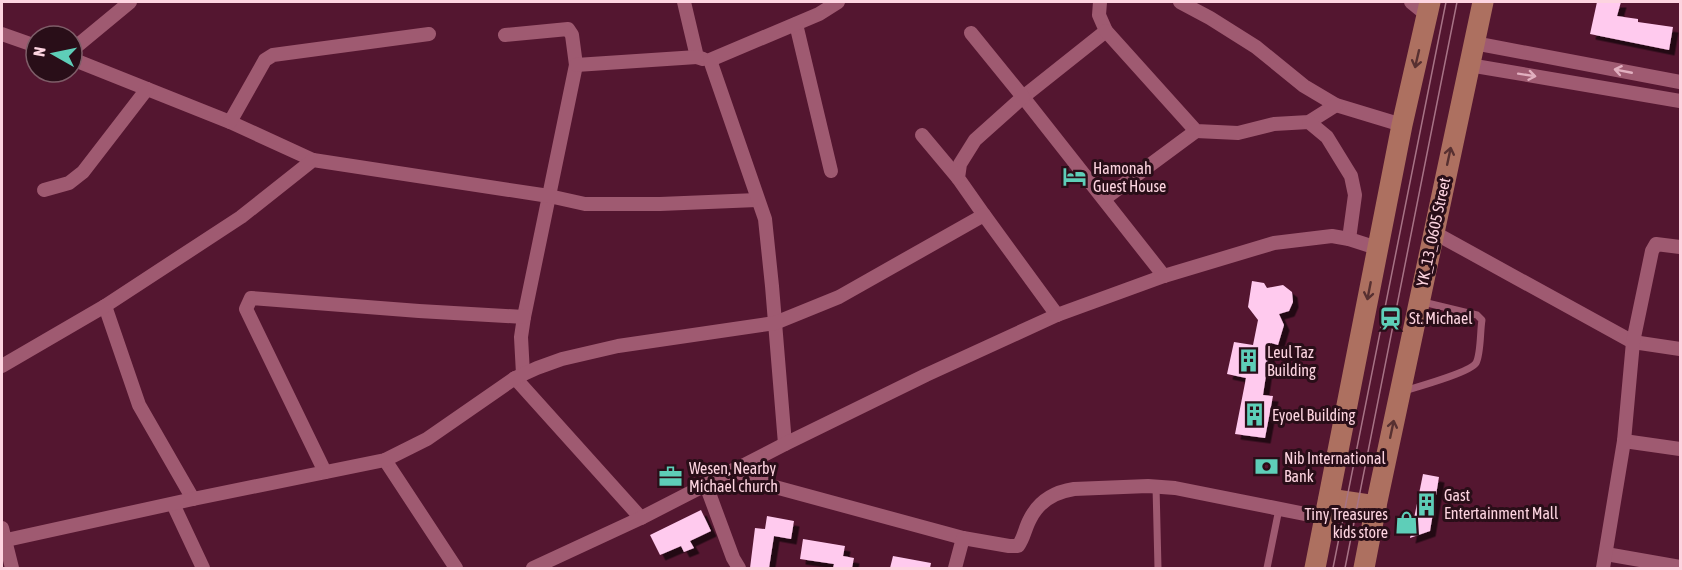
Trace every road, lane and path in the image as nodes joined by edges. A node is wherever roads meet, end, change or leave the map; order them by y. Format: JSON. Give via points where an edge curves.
{"nodes":[{"id":1,"x":130,"y":2,"type":"edge"},
{"id":2,"x":684,"y":2,"type":"edge"},
{"id":3,"x":838,"y":2,"type":"edge"},
{"id":4,"x":1100,"y":2,"type":"edge"},
{"id":5,"x":1180,"y":2,"type":"edge"},
{"id":6,"x":1483,"y":2,"type":"edge"},
{"id":7,"x":1423,"y":6,"type":"edge"},
{"id":8,"x":796,"y":24,"type":"junction"},
{"id":9,"x":1106,"y":31,"type":"junction"},
{"id":10,"x":972,"y":33,"type":"dead end"},
{"id":11,"x":2,"y":34,"type":"edge"},
{"id":12,"x":429,"y":34,"type":"dead end"},
{"id":13,"x":506,"y":35,"type":"dead end"},
{"id":14,"x":84,"y":40,"type":"edge"},
{"id":15,"x":24,"y":42,"type":"edge"},
{"id":16,"x":1474,"y":43,"type":"junction"},
{"id":17,"x":703,"y":59,"type":"junction"},
{"id":18,"x":84,"y":64,"type":"edge"},
{"id":19,"x":576,"y":65,"type":"junction"},
{"id":20,"x":1469,"y":65,"type":"junction"},
{"id":21,"x":1680,"y":82,"type":"edge"},
{"id":22,"x":147,"y":89,"type":"junction"},
{"id":23,"x":1023,"y":97,"type":"junction"},
{"id":24,"x":1680,"y":100,"type":"edge"},
{"id":25,"x":1336,"y":105,"type":"junction"},
{"id":26,"x":230,"y":122,"type":"junction"},
{"id":27,"x":1309,"y":122,"type":"junction"},
{"id":28,"x":1402,"y":125,"type":"junction"},
{"id":29,"x":1196,"y":131,"type":"junction"},
{"id":30,"x":922,"y":135,"type":"dead end"},
{"id":31,"x":313,"y":160,"type":"junction"},
{"id":32,"x":831,"y":171,"type":"dead end"},
{"id":33,"x":958,"y":178,"type":"junction"},
{"id":34,"x":44,"y":190,"type":"dead end"},
{"id":35,"x":549,"y":196,"type":"junction"},
{"id":36,"x":1104,"y":199,"type":"junction"},
{"id":37,"x":757,"y":200,"type":"junction"},
{"id":38,"x":984,"y":215,"type":"junction"},
{"id":39,"x":1433,"y":232,"type":"junction"},
{"id":40,"x":1349,"y":239,"type":"junction"},
{"id":41,"x":1680,"y":247,"type":"edge"},
{"id":42,"x":1377,"y":248,"type":"junction"},
{"id":43,"x":1164,"y":276,"type":"junction"},
{"id":44,"x":1418,"y":301,"type":"junction"},
{"id":45,"x":105,"y":306,"type":"junction"},
{"id":46,"x":1057,"y":315,"type":"junction"},
{"id":47,"x":524,"y":317,"type":"junction"},
{"id":48,"x":776,"y":323,"type":"junction"},
{"id":49,"x":1633,"y":342,"type":"junction"},
{"id":50,"x":1680,"y":349,"type":"edge"},
{"id":51,"x":2,"y":366,"type":"edge"},
{"id":52,"x":519,"y":376,"type":"junction"},
{"id":53,"x":1399,"y":393,"type":"junction"},
{"id":54,"x":1624,"y":441,"type":"junction"},
{"id":55,"x":785,"y":444,"type":"junction"},
{"id":56,"x":1680,"y":449,"type":"edge"},
{"id":57,"x":386,"y":460,"type":"junction"},
{"id":58,"x":733,"y":470,"type":"junction"},
{"id":59,"x":325,"y":472,"type":"junction"},
{"id":60,"x":706,"y":484,"type":"junction"},
{"id":61,"x":1156,"y":486,"type":"junction"},
{"id":62,"x":193,"y":499,"type":"junction"},
{"id":63,"x":173,"y":504,"type":"junction"},
{"id":64,"x":1376,"y":507,"type":"junction"},
{"id":65,"x":1279,"y":509,"type":"junction"},
{"id":66,"x":1327,"y":509,"type":"junction"},
{"id":67,"x":641,"y":518,"type":"junction"},
{"id":68,"x":3,"y":537,"type":"edge"},
{"id":69,"x":963,"y":538,"type":"junction"},
{"id":70,"x":1604,"y":562,"type":"edge"},
{"id":71,"x":11,"y":567,"type":"edge"},
{"id":72,"x":1680,"y":567,"type":"edge"},
{"id":73,"x":203,"y":568,"type":"edge"},
{"id":74,"x":456,"y":568,"type":"edge"},
{"id":75,"x":534,"y":568,"type":"edge"},
{"id":76,"x":739,"y":568,"type":"edge"},
{"id":77,"x":955,"y":568,"type":"edge"},
{"id":78,"x":1158,"y":568,"type":"edge"},
{"id":79,"x":1267,"y":568,"type":"edge"},
{"id":80,"x":1316,"y":568,"type":"edge"},
{"id":81,"x":1364,"y":568,"type":"edge"}],
"edges":[{"from":1,"to":14,"type":"street"},
{"from":2,"to":17,"type":"street"},
{"from":3,"to":8,"type":"street"},
{"from":4,"to":9,"type":"street","via":[[1099,15]]},
{"from":5,"to":25,"type":"street","via":[[1256,47],[1304,86]]},
{"from":6,"to":16,"type":"main road","name":"YK_13_0605 Street"},
{"from":7,"to":28,"type":"main road","one_way":true},
{"from":8,"to":17,"type":"street"},
{"from":8,"to":32,"type":"street"},
{"from":9,"to":23,"type":"street"},
{"from":9,"to":29,"type":"street"},
{"from":10,"to":23,"type":"street"},
{"from":11,"to":15,"type":"street"},
{"from":12,"to":26,"type":"street","via":[[273,55],[265,60]]},
{"from":13,"to":19,"type":"street","via":[[568,29]]},
{"from":16,"to":20,"type":"main road","name":"YK_13_0605 Street"},
{"from":21,"to":16,"type":"street","one_way":true},
{"from":17,"to":19,"type":"street"},
{"from":17,"to":37,"type":"street"},
{"from":18,"to":22,"type":"street"},
{"from":19,"to":35,"type":"street"},
{"from":20,"to":24,"type":"street","one_way":true},
{"from":39,"to":20,"type":"main road","name":"YK_13_0605 Street","one_way":true},
{"from":22,"to":26,"type":"street"},
{"from":22,"to":34,"type":"street","via":[[83,172],[69,183]]},
{"from":23,"to":33,"type":"street","via":[[975,140],[960,164]]},
{"from":23,"to":36,"type":"street"},
{"from":25,"to":27,"type":"street"},
{"from":25,"to":28,"type":"street"},
{"from":26,"to":31,"type":"street"},
{"from":27,"to":29,"type":"street","via":[[1274,124],[1238,133]]},
{"from":27,"to":40,"type":"street","via":[[1327,137],[1351,176],[1355,195]]},
{"from":28,"to":42,"type":"main road"},
{"from":29,"to":36,"type":"street"},
{"from":30,"to":33,"type":"street"},
{"from":31,"to":35,"type":"street"},
{"from":31,"to":45,"type":"street","via":[[241,217]]},
{"from":33,"to":38,"type":"street"},
{"from":35,"to":37,"type":"street","via":[[585,204]]},
{"from":35,"to":47,"type":"street"},
{"from":36,"to":43,"type":"street"},
{"from":37,"to":48,"type":"street","via":[[765,219]]},
{"from":38,"to":46,"type":"street"},
{"from":38,"to":48,"type":"street","via":[[839,297]]},
{"from":39,"to":44,"type":"main road","name":"YK_13_0605 Street"},
{"from":39,"to":49,"type":"street"},
{"from":40,"to":42,"type":"street"},
{"from":40,"to":43,"type":"street","via":[[1332,236],[1274,243]]},
{"from":41,"to":49,"type":"street","via":[[1653,247]]},
{"from":42,"to":66,"type":"main road","one_way":true},
{"from":43,"to":46,"type":"street"},
{"from":44,"to":53,"type":"main road","name":"YK_13_0605 Street"},
{"from":44,"to":53,"type":"lane","via":[[1477,315],[1482,320],[1478,360],[1463,371]]},
{"from":45,"to":51,"type":"street"},
{"from":45,"to":62,"type":"street","via":[[139,405]]},
{"from":46,"to":55,"type":"street"},
{"from":47,"to":52,"type":"street"},
{"from":47,"to":59,"type":"street","via":[[251,298],[246,309]]},
{"from":48,"to":52,"type":"street","via":[[618,346]]},
{"from":48,"to":55,"type":"street"},
{"from":49,"to":50,"type":"street"},
{"from":49,"to":54,"type":"street"},
{"from":52,"to":57,"type":"street","via":[[427,439]]},
{"from":52,"to":67,"type":"street"},
{"from":64,"to":53,"type":"main road","name":"YK_13_0605 Street","one_way":true},
{"from":54,"to":56,"type":"street"},
{"from":54,"to":70,"type":"street"},
{"from":55,"to":58,"type":"street"},
{"from":57,"to":59,"type":"street"},
{"from":57,"to":74,"type":"street"},
{"from":58,"to":60,"type":"street"},
{"from":58,"to":69,"type":"street","via":[[775,487]]},
{"from":59,"to":62,"type":"street"},
{"from":60,"to":67,"type":"street"},
{"from":60,"to":76,"type":"street"},
{"from":61,"to":65,"type":"street"},
{"from":61,"to":69,"type":"street","via":[[1061,491],[1043,501],[1018,546]]},
{"from":61,"to":78,"type":"lane"},
{"from":62,"to":63,"type":"street"},
{"from":63,"to":68,"type":"street"},
{"from":63,"to":73,"type":"street"},
{"from":64,"to":66,"type":"main road"},
{"from":64,"to":81,"type":"main road","name":"YK_13_0605 Street"},
{"from":65,"to":66,"type":"street"},
{"from":65,"to":79,"type":"lane"},
{"from":66,"to":80,"type":"main road"},
{"from":67,"to":75,"type":"street"},
{"from":68,"to":71,"type":"street"},
{"from":69,"to":77,"type":"street"},
{"from":70,"to":72,"type":"street"}]}
